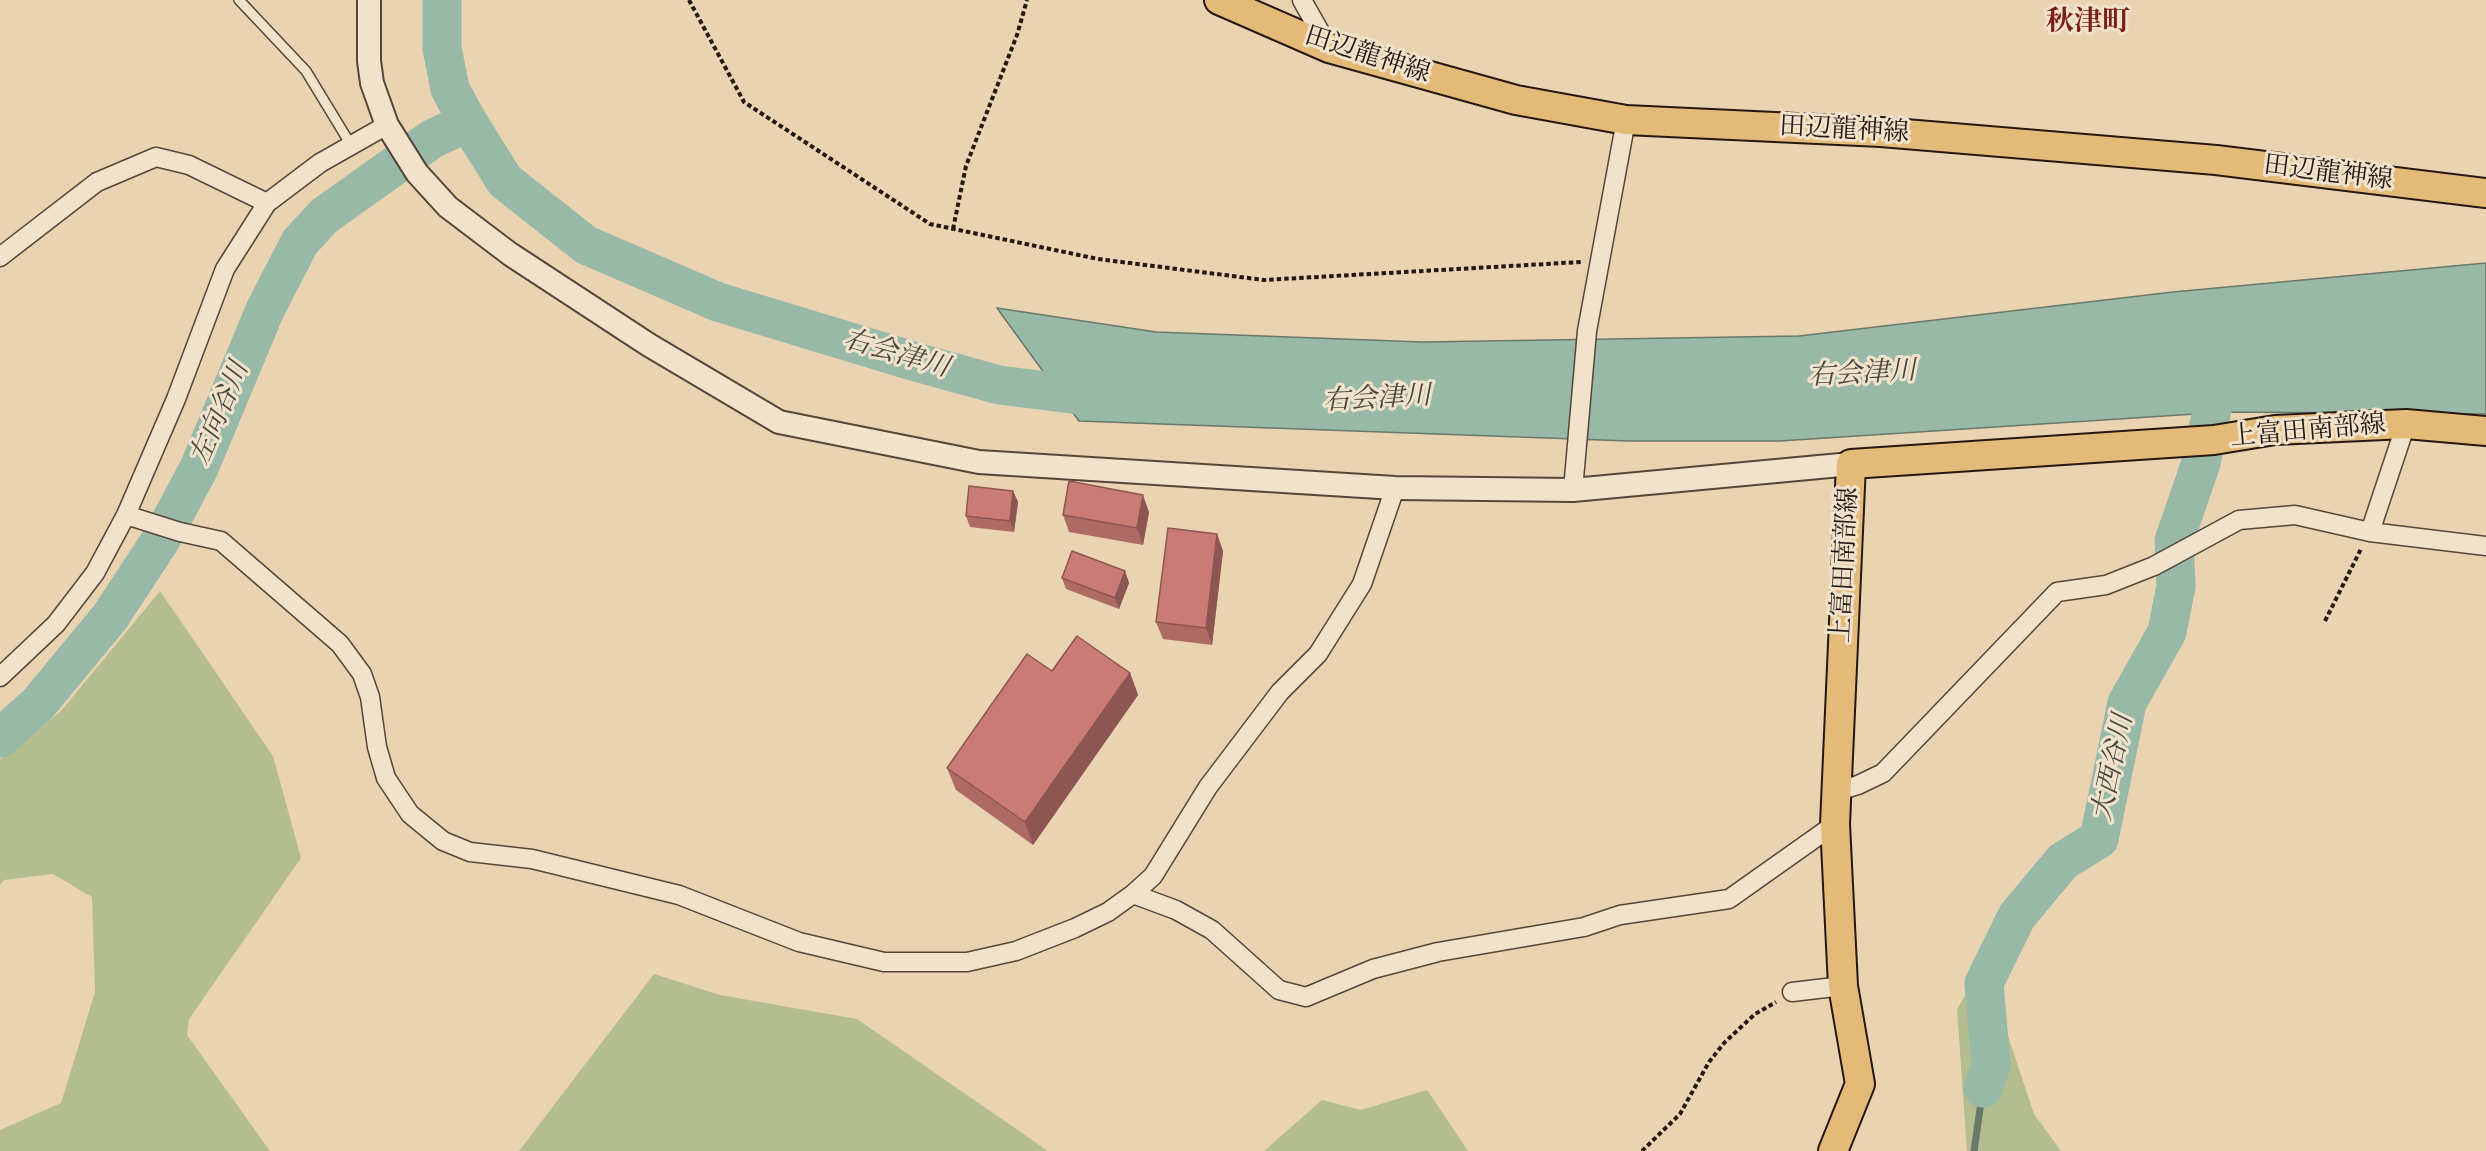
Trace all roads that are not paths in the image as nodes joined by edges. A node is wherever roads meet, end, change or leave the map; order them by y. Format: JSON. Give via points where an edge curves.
{"nodes":[{"id":1,"x":239,"y":0,"type":"edge"},
{"id":2,"x":369,"y":0,"type":"edge"},
{"id":3,"x":1219,"y":0,"type":"edge"},
{"id":4,"x":1302,"y":0,"type":"edge"},
{"id":5,"x":1329,"y":48,"type":"junction"},
{"id":6,"x":1626,"y":120,"type":"junction"},
{"id":7,"x":391,"y":130,"type":"junction"},
{"id":8,"x":351,"y":146,"type":"junction"},
{"id":9,"x":2486,"y":193,"type":"edge"},
{"id":10,"x":267,"y":203,"type":"junction"},
{"id":11,"x":0,"y":257,"type":"edge"},
{"id":12,"x":2406,"y":424,"type":"junction"},
{"id":13,"x":2486,"y":431,"type":"edge"},
{"id":14,"x":1851,"y":464,"type":"junction"},
{"id":15,"x":1395,"y":488,"type":"junction"},
{"id":16,"x":1573,"y":490,"type":"junction"},
{"id":17,"x":126,"y":515,"type":"junction"},
{"id":18,"x":2370,"y":532,"type":"junction"},
{"id":19,"x":2486,"y":546,"type":"edge"},
{"id":20,"x":0,"y":676,"type":"edge"},
{"id":21,"x":1835,"y":792,"type":"junction"},
{"id":22,"x":1835,"y":824,"type":"junction"},
{"id":23,"x":1133,"y":894,"type":"junction"},
{"id":24,"x":1843,"y":986,"type":"junction"},
{"id":25,"x":1792,"y":992,"type":"road end"},
{"id":26,"x":1833,"y":1151,"type":"edge"}],
"edges":[{"from":1,"to":8,"type":"lane","via":[[306,71]]},
{"from":2,"to":7,"type":"street","via":[[372,83]]},
{"from":3,"to":5,"type":"main road","name":"田辺龍神線"},
{"from":4,"to":5,"type":"street"},
{"from":5,"to":6,"type":"main road","name":"田辺龍神線","via":[[1516,100]]},
{"from":6,"to":9,"type":"main road","name":"田辺龍神線","via":[[1881,132],[2205,159]]},
{"from":6,"to":16,"type":"street","via":[[1587,331]]},
{"from":7,"to":8,"type":"street"},
{"from":7,"to":15,"type":"street","via":[[417,173],[448,207],[510,254],[649,345],[778,422],[979,462]]},
{"from":8,"to":10,"type":"street","via":[[320,163]]},
{"from":10,"to":11,"type":"street","via":[[189,165],[156,158],[97,182]]},
{"from":10,"to":17,"type":"street","via":[[225,269],[176,399]]},
{"from":12,"to":13,"type":"main road","name":"上富田南部線"},
{"from":12,"to":14,"type":"main road","name":"上富田南部線","via":[[2275,430],[2207,440]]},
{"from":12,"to":18,"type":"street"},
{"from":14,"to":16,"type":"street"},
{"from":14,"to":21,"type":"main road","name":"上富田南部線"},
{"from":15,"to":16,"type":"street"},
{"from":15,"to":23,"type":"street","via":[[1362,585],[1318,654],[1280,692],[1208,787],[1153,876]]},
{"from":17,"to":20,"type":"street","via":[[95,573],[56,624]]},
{"from":17,"to":23,"type":"street","via":[[220,541],[340,644],[362,674],[370,697],[386,778],[410,814],[443,841],[470,852],[532,859],[679,895],[799,942],[884,962],[968,962],[1016,951],[1075,928]]},
{"from":18,"to":19,"type":"street"},
{"from":18,"to":21,"type":"street","via":[[2295,515],[2239,520],[2154,566],[2116,581],[2057,592],[1883,773]]},
{"from":21,"to":22,"type":"main road","name":"上富田南部線"},
{"from":22,"to":23,"type":"street","via":[[1729,899],[1620,915],[1584,927],[1438,952],[1373,969],[1306,997],[1279,990],[1212,930],[1176,910]]},
{"from":22,"to":24,"type":"main road","name":"上富田南部線"},
{"from":24,"to":25,"type":"street"},
{"from":24,"to":26,"type":"main road","name":"上富田南部線","via":[[1860,1084]]}]}
